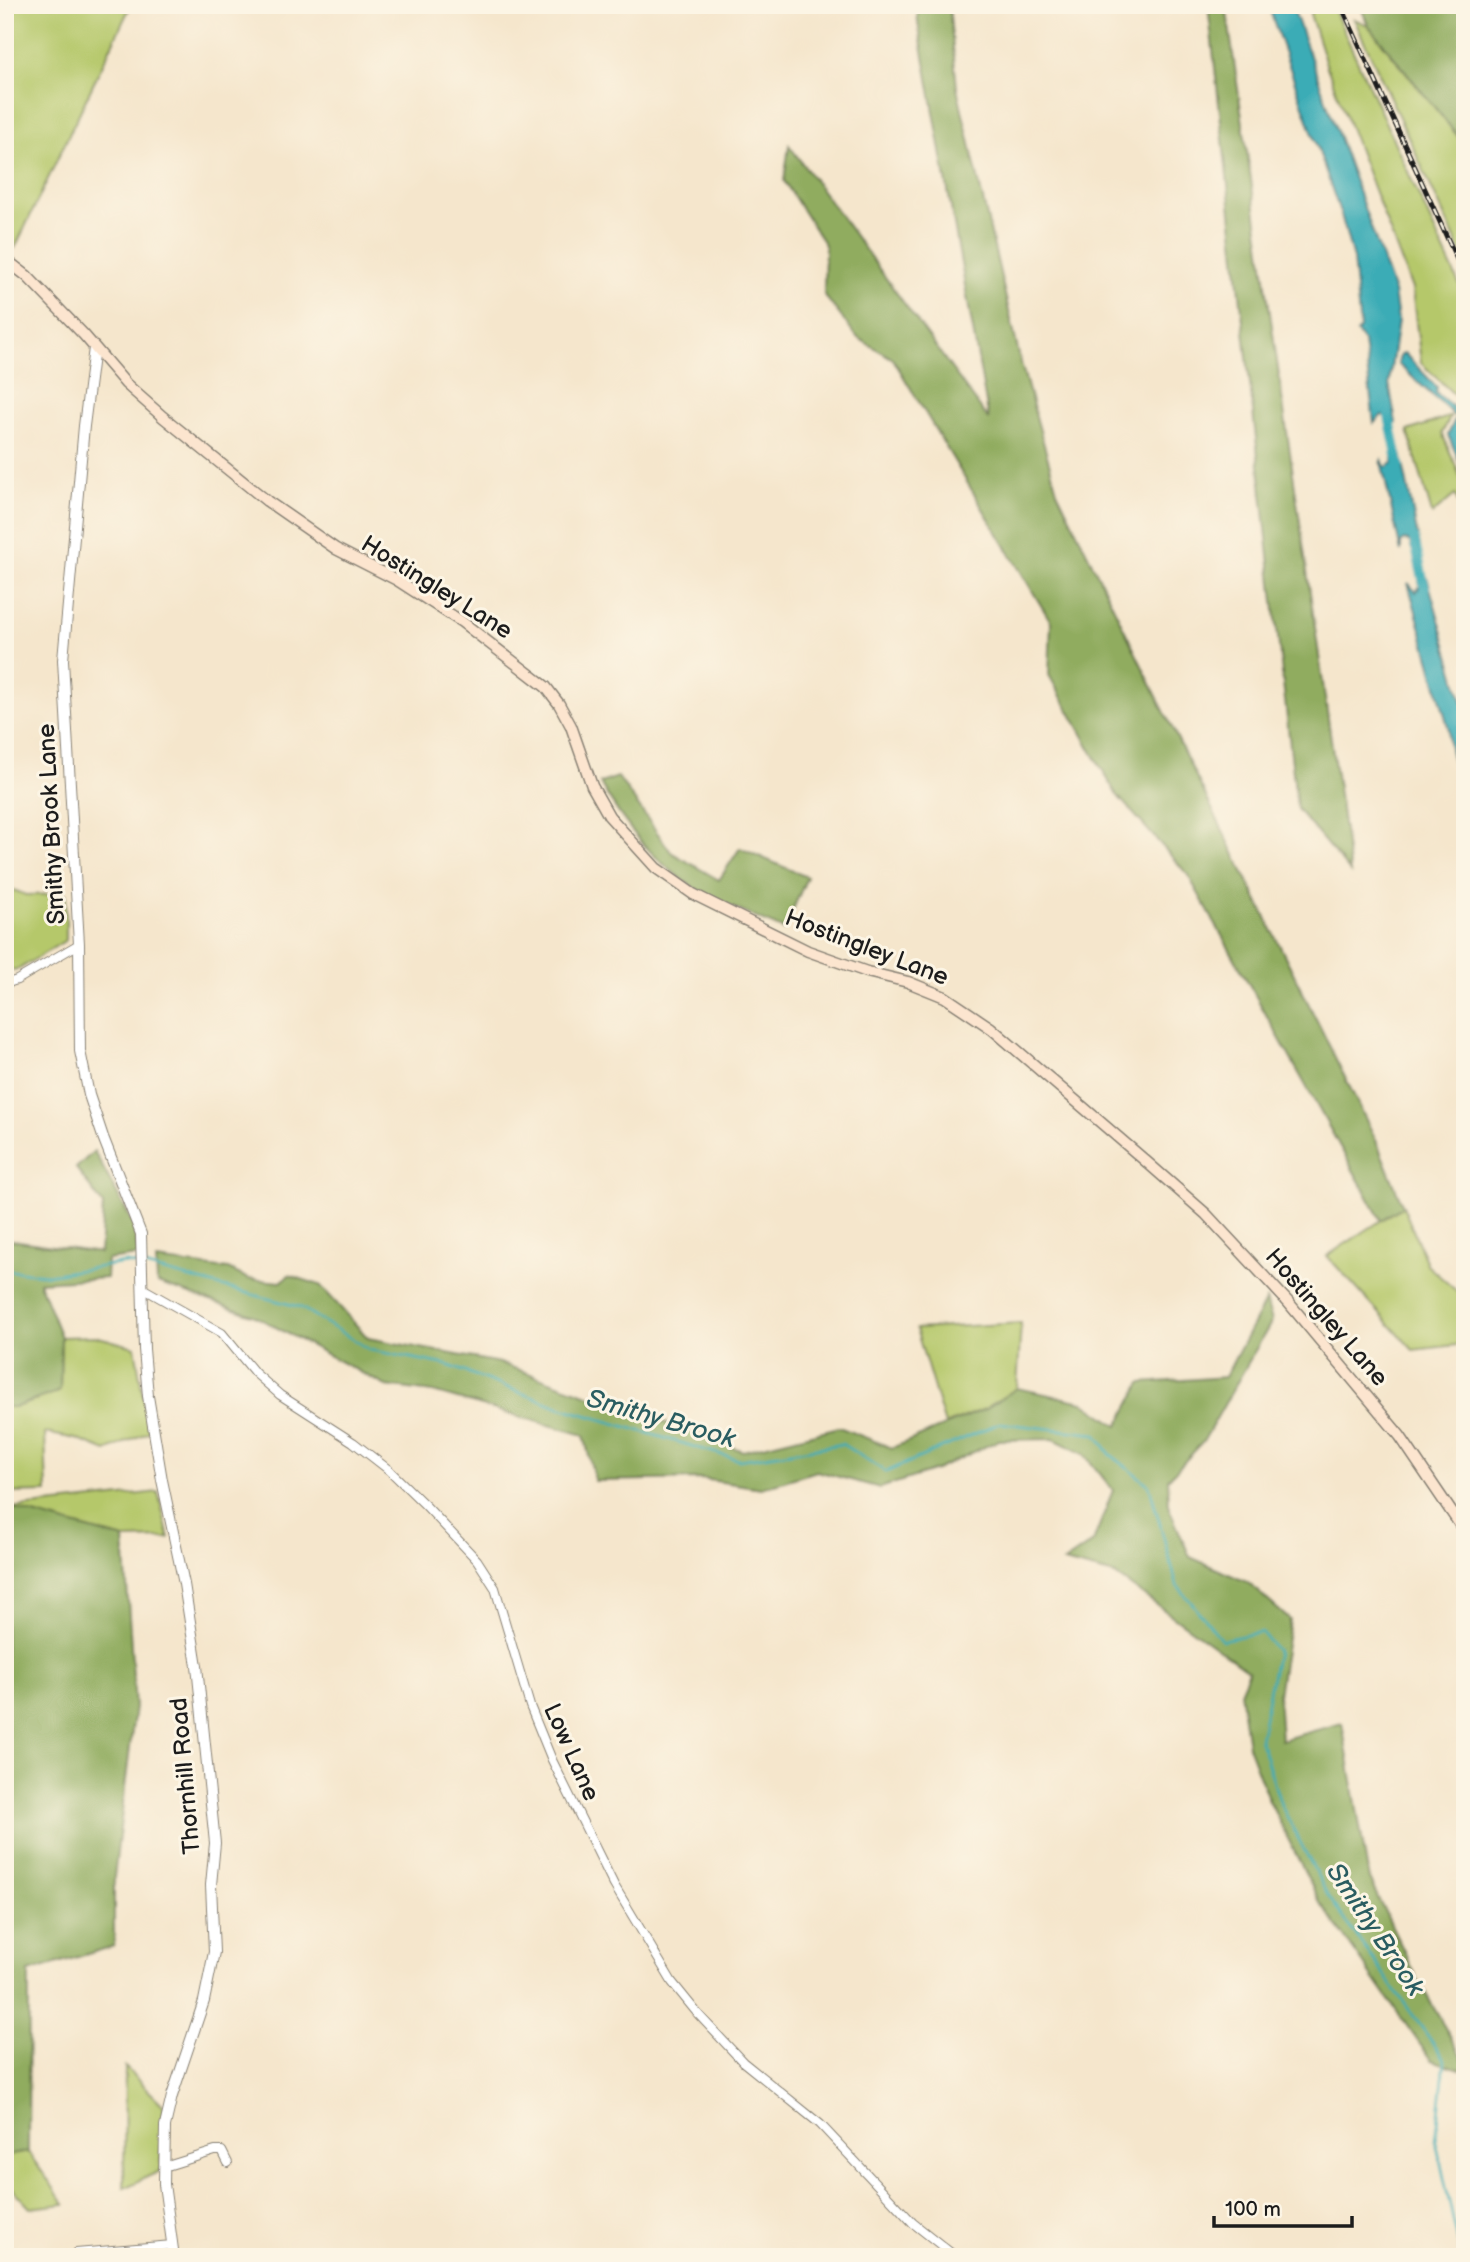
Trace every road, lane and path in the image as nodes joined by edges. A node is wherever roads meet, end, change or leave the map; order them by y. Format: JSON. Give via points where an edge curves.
{"nodes":[{"id":1,"x":5,"y":259,"type":"edge"},
{"id":2,"x":94,"y":348,"type":"junction"},
{"id":3,"x":79,"y":944,"type":"junction"},
{"id":4,"x":5,"y":984,"type":"edge"},
{"id":5,"x":144,"y":1289,"type":"junction"},
{"id":6,"x":1465,"y":1532,"type":"edge"},
{"id":7,"x":228,"y":2163,"type":"dead end"},
{"id":8,"x":164,"y":2167,"type":"junction"},
{"id":9,"x":173,"y":2245,"type":"junction"},
{"id":10,"x":76,"y":2253,"type":"dead end"},
{"id":11,"x":174,"y":2257,"type":"edge"},
{"id":12,"x":956,"y":2257,"type":"edge"}],
"edges":[{"from":1,"to":2,"type":"main road","name":"Hostingley Lane","via":[[27,276]]},
{"from":2,"to":3,"type":"street","name":"Smithy Brook Lane","via":[[63,660]]},
{"from":2,"to":6,"type":"main road","name":"Hostingley Lane","via":[[163,417],[267,501],[336,549],[397,580],[462,622],[546,687],[571,726],[592,786],[609,816],[656,867],[693,894],[808,951],[945,997],[991,1028],[1141,1157],[1206,1214],[1288,1302],[1400,1436]]},
{"from":3,"to":4,"type":"street"},
{"from":3,"to":5,"type":"street","name":"Smithy Brook Lane","via":[[80,1051],[103,1137],[139,1226]]},
{"from":5,"to":8,"type":"street","name":"Thornhill Road","via":[[148,1396],[197,1665],[215,1843],[211,1885],[214,1952],[204,2001],[165,2126]]},
{"from":5,"to":12,"type":"street","name":"Low Lane","via":[[222,1333],[280,1395],[389,1470],[477,1560],[495,1588],[530,1706],[552,1760],[614,1885],[673,1982],[743,2062],[820,2124],[912,2223]]},
{"from":7,"to":8,"type":"street","via":[[222,2151],[215,2151]]},
{"from":8,"to":9,"type":"street","name":"Thornhill Road"},
{"from":9,"to":10,"type":"street"},
{"from":9,"to":11,"type":"street","name":"Thornhill Road"}]}
